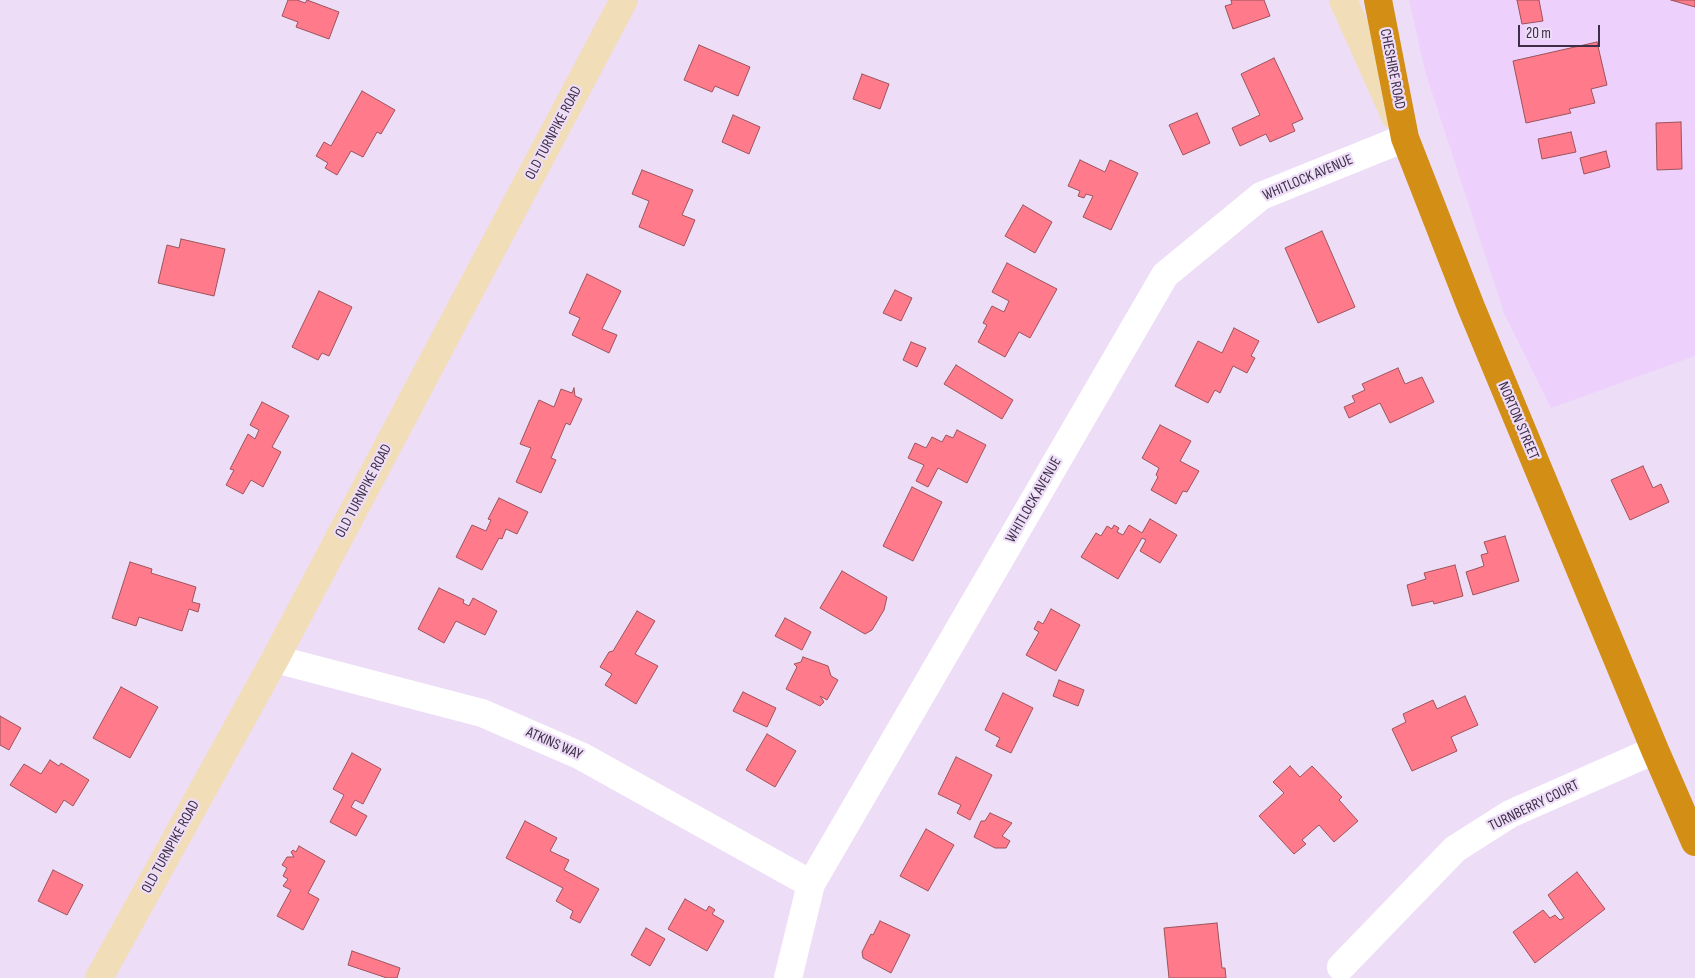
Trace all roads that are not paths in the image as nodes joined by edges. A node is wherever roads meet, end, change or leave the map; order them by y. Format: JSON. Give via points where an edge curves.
{"nodes":[{"id":1,"x":624,"y":0,"type":"edge"},
{"id":2,"x":1344,"y":0,"type":"edge"},
{"id":3,"x":1378,"y":0,"type":"edge"},
{"id":4,"x":1405,"y":138,"type":"junction"},
{"id":5,"x":275,"y":659,"type":"junction"},
{"id":6,"x":1655,"y":750,"type":"junction"},
{"id":7,"x":1695,"y":842,"type":"edge"},
{"id":8,"x":810,"y":884,"type":"junction"},
{"id":9,"x":1341,"y":967,"type":"dead end"},
{"id":10,"x":99,"y":978,"type":"edge"},
{"id":11,"x":788,"y":978,"type":"edge"}],
"edges":[{"from":1,"to":5,"type":"main road","name":"OLD TURNPIKE ROAD"},
{"from":2,"to":4,"type":"main road","name":"NORTON STREET"},
{"from":3,"to":4,"type":"highway","name":"CHESHIRE ROAD"},
{"from":4,"to":6,"type":"highway","name":"NORTON STREET","via":[[1471,307]]},
{"from":4,"to":8,"type":"street","name":"WHITLOCK AVENUE","via":[[1261,196],[1165,275]]},
{"from":5,"to":8,"type":"street","name":"ATKINS WAY","via":[[482,713],[581,756]]},
{"from":5,"to":10,"type":"main road","name":"OLD TURNPIKE ROAD"},
{"from":6,"to":7,"type":"highway","name":"NORTON STREET"},
{"from":6,"to":9,"type":"street","name":"TURNBERRY COURT","via":[[1510,814],[1455,849]]},
{"from":8,"to":11,"type":"street","name":"WHITLOCK AVENUE"}]}
